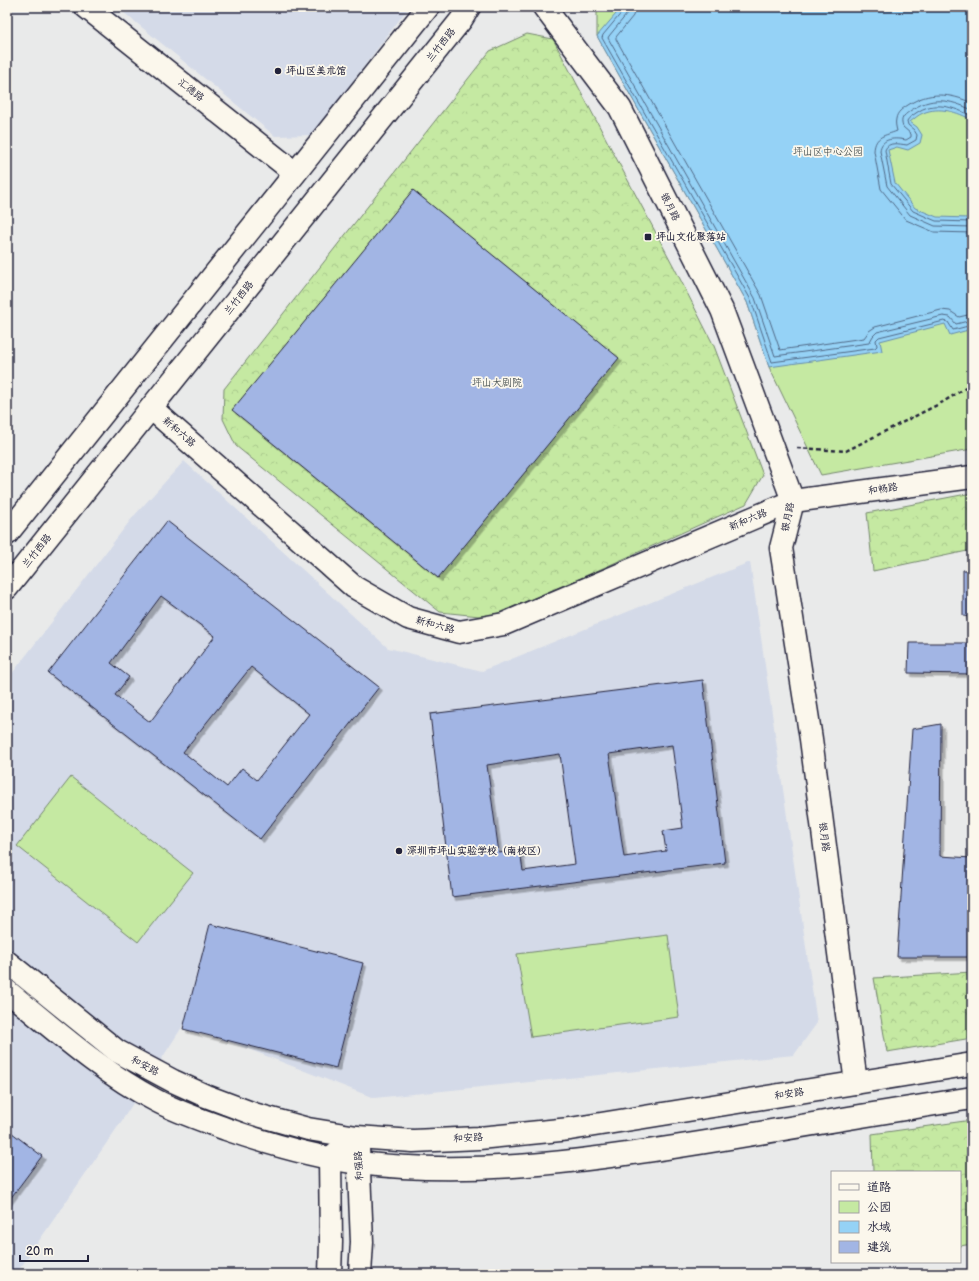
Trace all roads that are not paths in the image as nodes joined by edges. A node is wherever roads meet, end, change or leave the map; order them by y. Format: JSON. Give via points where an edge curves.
{"nodes":[{"id":1,"x":86,"y":7,"type":"edge"},
{"id":2,"x":428,"y":7,"type":"edge"},
{"id":3,"x":469,"y":7,"type":"edge"},
{"id":4,"x":544,"y":7,"type":"edge"},
{"id":5,"x":296,"y":173,"type":"junction"},
{"id":6,"x":151,"y":408,"type":"junction"},
{"id":7,"x":972,"y":477,"type":"edge"},
{"id":8,"x":793,"y":501,"type":"junction"},
{"id":9,"x":7,"y":534,"type":"edge"},
{"id":10,"x":7,"y":588,"type":"edge"},
{"id":11,"x":7,"y":962,"type":"edge"},
{"id":12,"x":7,"y":991,"type":"edge"},
{"id":13,"x":972,"y":1064,"type":"edge"},
{"id":14,"x":856,"y":1083,"type":"junction"},
{"id":15,"x":972,"y":1098,"type":"edge"},
{"id":16,"x":358,"y":1137,"type":"junction"},
{"id":17,"x":440,"y":1140,"type":"junction"},
{"id":18,"x":330,"y":1158,"type":"junction"},
{"id":19,"x":359,"y":1163,"type":"junction"},
{"id":20,"x":441,"y":1168,"type":"junction"},
{"id":21,"x":330,"y":1274,"type":"edge"},
{"id":22,"x":360,"y":1274,"type":"edge"}],
"edges":[{"from":1,"to":5,"type":"street","name":"汇德路"},
{"from":2,"to":5,"type":"street"},
{"from":3,"to":6,"type":"street","name":"兰竹西路"},
{"from":4,"to":8,"type":"street","name":"银月路","via":[[620,108],[722,310]]},
{"from":5,"to":9,"type":"street"},
{"from":6,"to":8,"type":"street","name":"新和六路","via":[[354,587],[408,618],[459,632],[504,624]]},
{"from":6,"to":10,"type":"street","name":"兰竹西路"},
{"from":7,"to":8,"type":"street","name":"和畅路"},
{"from":8,"to":14,"type":"street","name":"银月路","via":[[781,548],[812,747]]},
{"from":11,"to":16,"type":"street","name":"和安路","via":[[117,1051],[173,1081],[254,1114],[308,1129]]},
{"from":12,"to":18,"type":"street","via":[[105,1070],[157,1101],[192,1117],[246,1136]]},
{"from":13,"to":14,"type":"street","name":"和安路"},
{"from":14,"to":17,"type":"street","name":"和安路","via":[[570,1129]]},
{"from":15,"to":20,"type":"street","via":[[680,1146],[576,1160],[479,1168]]},
{"from":16,"to":17,"type":"street","name":"和安路"},
{"from":16,"to":18,"type":"street","name":"和强路"},
{"from":16,"to":19,"type":"street","name":"和强路"},
{"from":17,"to":20,"type":"street"},
{"from":18,"to":19,"type":"street"},
{"from":18,"to":21,"type":"street"},
{"from":19,"to":20,"type":"street"},
{"from":19,"to":22,"type":"street","name":"和强路","via":[[362,1242]]}]}
